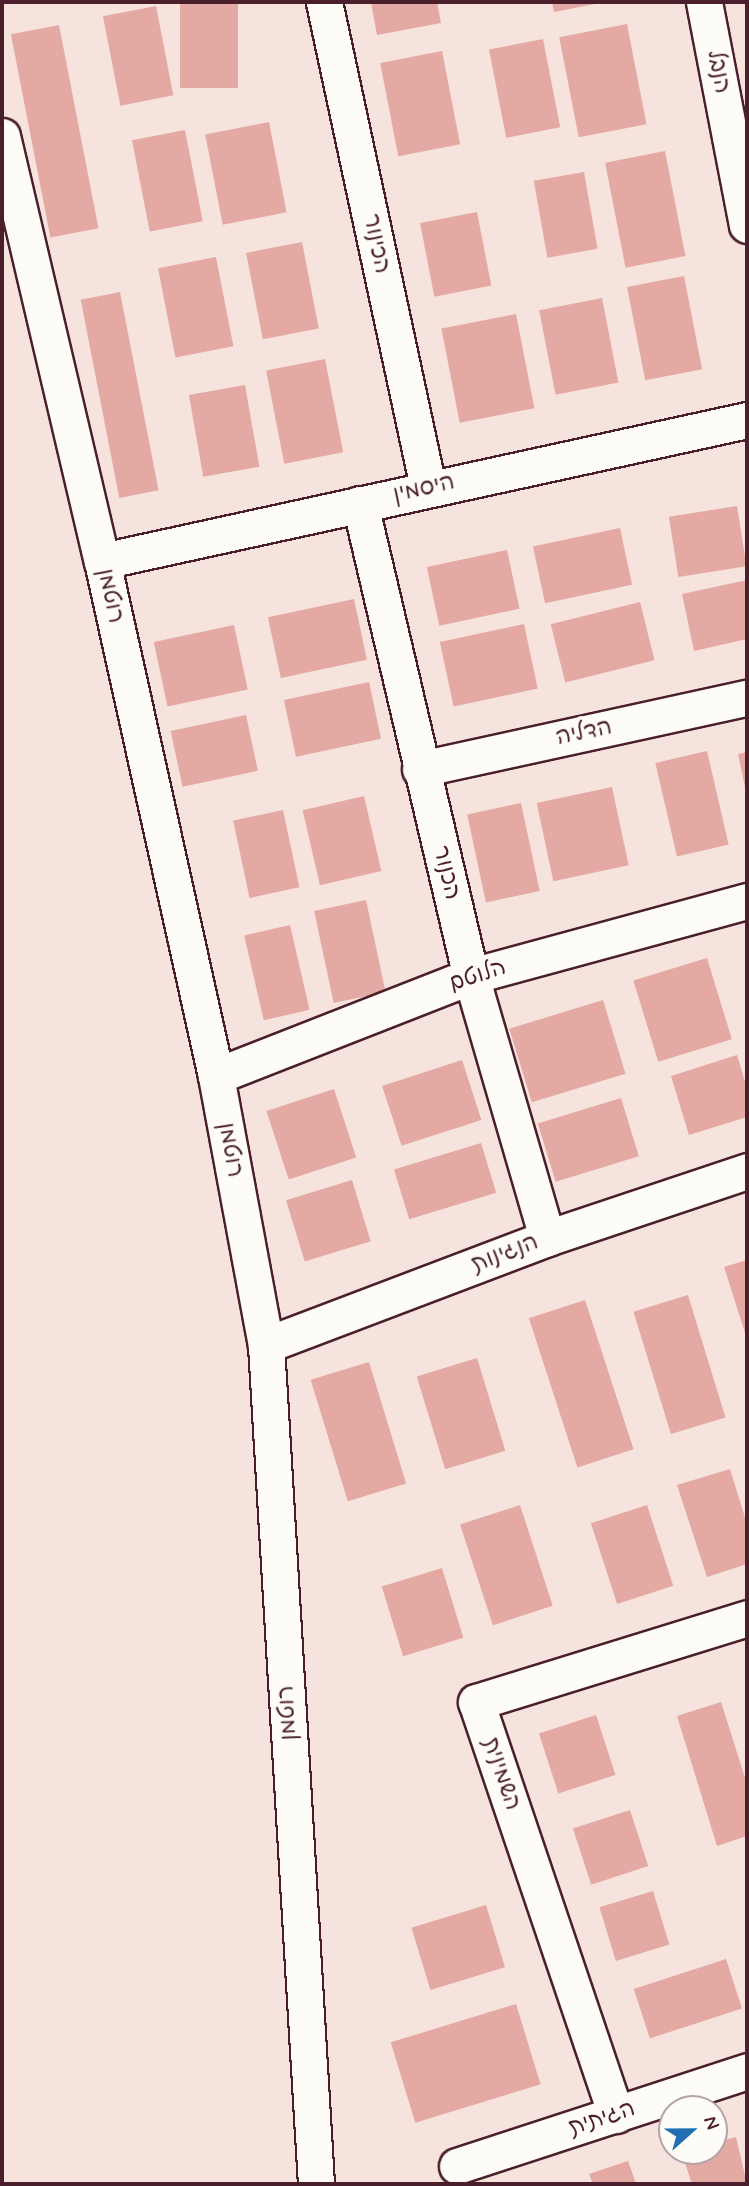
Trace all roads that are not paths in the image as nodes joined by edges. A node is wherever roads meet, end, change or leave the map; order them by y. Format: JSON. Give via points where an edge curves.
{"nodes":[{"id":1,"x":324,"y":2,"type":"edge"},
{"id":2,"x":705,"y":2,"type":"edge"},
{"id":3,"x":2,"y":136,"type":"edge"},
{"id":4,"x":747,"y":225,"type":"edge"},
{"id":5,"x":747,"y":420,"type":"edge"},
{"id":6,"x":428,"y":487,"type":"junction"},
{"id":7,"x":360,"y":504,"type":"junction"},
{"id":8,"x":103,"y":561,"type":"junction"},
{"id":9,"x":747,"y":698,"type":"edge"},
{"id":10,"x":420,"y":769,"type":"junction"},
{"id":11,"x":747,"y":901,"type":"edge"},
{"id":12,"x":471,"y":976,"type":"junction"},
{"id":13,"x":216,"y":1076,"type":"junction"},
{"id":14,"x":747,"y":1171,"type":"edge"},
{"id":15,"x":547,"y":1238,"type":"junction"},
{"id":16,"x":266,"y":1345,"type":"junction"},
{"id":17,"x":747,"y":1618,"type":"edge"},
{"id":18,"x":747,"y":2071,"type":"edge"},
{"id":19,"x":616,"y":2115,"type":"junction"},
{"id":20,"x":457,"y":2166,"type":"dead end"},
{"id":21,"x":316,"y":2184,"type":"edge"}],
"edges":[{"from":1,"to":6,"type":"street","name":"הכינור"},
{"from":2,"to":4,"type":"street","name":"הנבל"},
{"from":3,"to":8,"type":"street","name":"רוטמן"},
{"from":5,"to":6,"type":"street","name":"היסמין"},
{"from":6,"to":7,"type":"street","name":"היסמין"},
{"from":7,"to":8,"type":"street","name":"היסמין"},
{"from":7,"to":10,"type":"street","name":"הכנור"},
{"from":8,"to":13,"type":"street","name":"רוטמן"},
{"from":9,"to":10,"type":"street","name":"הדליה"},
{"from":10,"to":12,"type":"street","name":"הכנור"},
{"from":11,"to":12,"type":"street","name":"הלוטם"},
{"from":12,"to":13,"type":"street","name":"הלוטם"},
{"from":12,"to":15,"type":"street","name":"הכנור"},
{"from":13,"to":16,"type":"street","name":"רוטמן"},
{"from":14,"to":15,"type":"street","name":"הנגינות"},
{"from":15,"to":16,"type":"street","name":"הנגינות"},
{"from":16,"to":21,"type":"street","name":"רוטמן"},
{"from":17,"to":19,"type":"street","name":"השמינית","via":[[476,1702]]},
{"from":18,"to":19,"type":"street","name":"הגיתית"},
{"from":19,"to":20,"type":"street","name":"הגיתית"}]}
